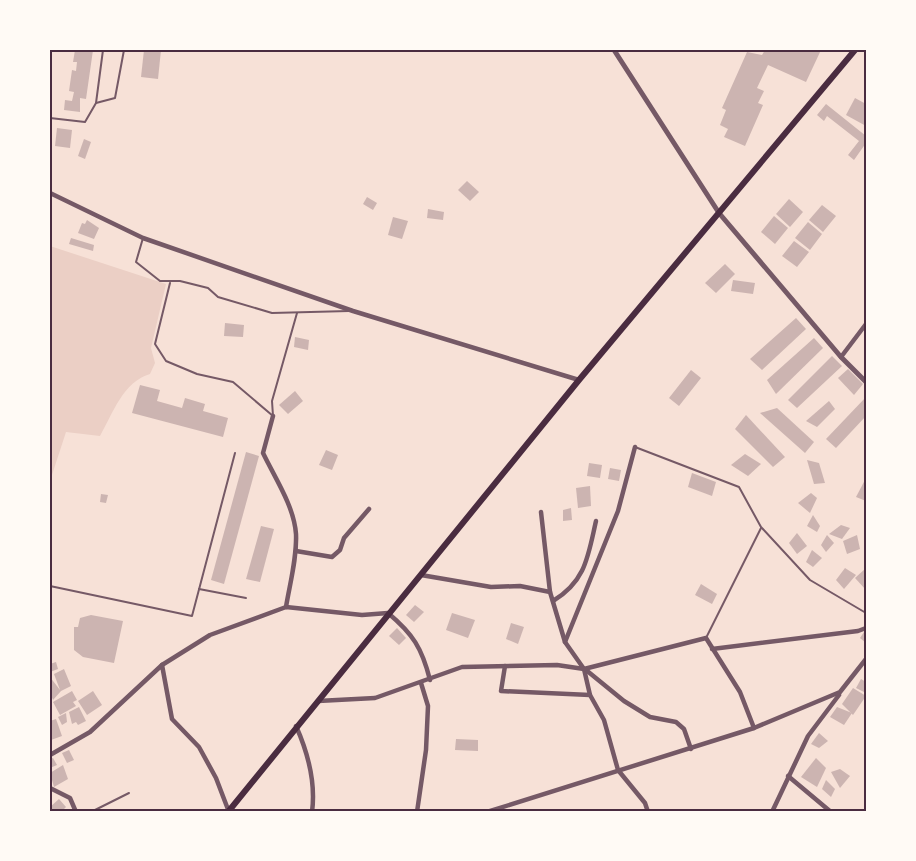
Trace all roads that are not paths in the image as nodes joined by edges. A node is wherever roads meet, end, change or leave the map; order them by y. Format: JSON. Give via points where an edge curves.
{"nodes":[{"id":1,"x":103,"y":50,"type":"edge"},
{"id":2,"x":124,"y":50,"type":"edge"},
{"id":3,"x":614,"y":50,"type":"edge"},
{"id":4,"x":855,"y":50,"type":"edge"},
{"id":5,"x":96,"y":103,"type":"junction"},
{"id":6,"x":50,"y":118,"type":"edge"},
{"id":7,"x":50,"y":194,"type":"edge"},
{"id":8,"x":719,"y":213,"type":"junction"},
{"id":9,"x":143,"y":238,"type":"junction"},
{"id":10,"x":170,"y":283,"type":"junction"},
{"id":11,"x":353,"y":311,"type":"junction"},
{"id":12,"x":297,"y":313,"type":"junction"},
{"id":13,"x":867,"y":324,"type":"edge"},
{"id":14,"x":841,"y":357,"type":"junction"},
{"id":15,"x":579,"y":380,"type":"junction"},
{"id":16,"x":867,"y":382,"type":"edge"},
{"id":17,"x":273,"y":416,"type":"junction"},
{"id":18,"x":635,"y":447,"type":"joint"},
{"id":19,"x":235,"y":453,"type":"dead end"},
{"id":20,"x":369,"y":509,"type":"dead end"},
{"id":21,"x":542,"y":512,"type":"dead end"},
{"id":22,"x":596,"y":521,"type":"dead end"},
{"id":23,"x":761,"y":527,"type":"junction"},
{"id":24,"x":296,"y":551,"type":"junction"},
{"id":25,"x":421,"y":575,"type":"junction"},
{"id":26,"x":50,"y":586,"type":"edge"},
{"id":27,"x":199,"y":589,"type":"junction"},
{"id":28,"x":550,"y":592,"type":"junction"},
{"id":29,"x":246,"y":598,"type":"dead end"},
{"id":30,"x":553,"y":601,"type":"junction"},
{"id":31,"x":286,"y":607,"type":"junction"},
{"id":32,"x":388,"y":613,"type":"junction"},
{"id":33,"x":867,"y":613,"type":"edge"},
{"id":34,"x":867,"y":628,"type":"edge"},
{"id":35,"x":706,"y":638,"type":"junction"},
{"id":36,"x":565,"y":642,"type":"junction"},
{"id":37,"x":712,"y":649,"type":"junction"},
{"id":38,"x":867,"y":659,"type":"edge"},
{"id":39,"x":162,"y":665,"type":"junction"},
{"id":40,"x":504,"y":666,"type":"junction"},
{"id":41,"x":584,"y":669,"type":"junction"},
{"id":42,"x":430,"y":680,"type":"junction"},
{"id":43,"x":421,"y":683,"type":"junction"},
{"id":44,"x":840,"y":692,"type":"junction"},
{"id":45,"x":590,"y":695,"type":"junction"},
{"id":46,"x":315,"y":702,"type":"junction"},
{"id":47,"x":296,"y":726,"type":"junction"},
{"id":48,"x":753,"y":728,"type":"junction"},
{"id":49,"x":691,"y":749,"type":"junction"},
{"id":50,"x":50,"y":755,"type":"edge"},
{"id":51,"x":618,"y":770,"type":"junction"},
{"id":52,"x":788,"y":776,"type":"junction"},
{"id":53,"x":50,"y":788,"type":"edge"},
{"id":54,"x":129,"y":793,"type":"dead end"},
{"id":55,"x":228,"y":811,"type":"edge"},
{"id":56,"x":76,"y":812,"type":"edge"},
{"id":57,"x":91,"y":812,"type":"edge"},
{"id":58,"x":312,"y":812,"type":"edge"},
{"id":59,"x":417,"y":812,"type":"edge"},
{"id":60,"x":487,"y":812,"type":"edge"},
{"id":61,"x":648,"y":812,"type":"edge"},
{"id":62,"x":772,"y":812,"type":"edge"},
{"id":63,"x":831,"y":812,"type":"edge"}],
"edges":[{"from":1,"to":5,"type":"lane"},
{"from":2,"to":5,"type":"lane","via":[[115,98]]},
{"from":3,"to":8,"type":"street"},
{"from":4,"to":8,"type":"main road"},
{"from":5,"to":6,"type":"lane","via":[[85,122]]},
{"from":7,"to":9,"type":"street"},
{"from":8,"to":14,"type":"street"},
{"from":8,"to":15,"type":"main road"},
{"from":9,"to":10,"type":"lane","via":[[136,262],[159,281]]},
{"from":9,"to":11,"type":"street"},
{"from":10,"to":12,"type":"lane","via":[[180,281],[208,288],[218,297],[272,313]]},
{"from":10,"to":17,"type":"lane","via":[[155,344],[166,361],[197,374],[233,382]]},
{"from":11,"to":12,"type":"lane"},
{"from":11,"to":15,"type":"street"},
{"from":12,"to":17,"type":"lane","via":[[272,401]]},
{"from":13,"to":14,"type":"street"},
{"from":14,"to":16,"type":"street"},
{"from":15,"to":25,"type":"main road"},
{"from":17,"to":24,"type":"street","via":[[263,453],[291,512]]},
{"from":18,"to":23,"type":"lane","via":[[739,487]]},
{"from":18,"to":36,"type":"street","via":[[618,511]]},
{"from":19,"to":27,"type":"lane"},
{"from":20,"to":24,"type":"street","via":[[332,557]]},
{"from":21,"to":28,"type":"street"},
{"from":22,"to":30,"type":"street","via":[[586,564],[571,590]]},
{"from":23,"to":33,"type":"lane","via":[[810,580]]},
{"from":23,"to":35,"type":"lane"},
{"from":24,"to":31,"type":"street"},
{"from":25,"to":28,"type":"street"},
{"from":25,"to":32,"type":"main road"},
{"from":26,"to":27,"type":"lane","via":[[192,616]]},
{"from":27,"to":29,"type":"lane"},
{"from":28,"to":30,"type":"street"},
{"from":30,"to":36,"type":"street"},
{"from":31,"to":32,"type":"street","via":[[362,615]]},
{"from":31,"to":39,"type":"street","via":[[210,635]]},
{"from":32,"to":42,"type":"street","via":[[412,633],[426,661]]},
{"from":32,"to":46,"type":"main road"},
{"from":34,"to":37,"type":"street"},
{"from":35,"to":37,"type":"street"},
{"from":35,"to":41,"type":"street"},
{"from":36,"to":41,"type":"street"},
{"from":37,"to":48,"type":"street","via":[[740,692]]},
{"from":38,"to":44,"type":"street"},
{"from":39,"to":50,"type":"street","via":[[90,732]]},
{"from":39,"to":55,"type":"street","via":[[172,719],[199,747]]},
{"from":40,"to":41,"type":"street"},
{"from":40,"to":42,"type":"street","via":[[462,667]]},
{"from":40,"to":45,"type":"street","via":[[501,692]]},
{"from":41,"to":45,"type":"street"},
{"from":41,"to":49,"type":"street","via":[[650,717],[676,722],[684,729]]},
{"from":42,"to":43,"type":"street"},
{"from":43,"to":46,"type":"street","via":[[375,698]]},
{"from":43,"to":59,"type":"street","via":[[428,706]]},
{"from":44,"to":48,"type":"street"},
{"from":44,"to":52,"type":"street","via":[[808,736]]},
{"from":45,"to":51,"type":"street","via":[[604,720]]},
{"from":46,"to":47,"type":"main road"},
{"from":47,"to":55,"type":"main road"},
{"from":47,"to":58,"type":"street","via":[[306,749],[314,794]]},
{"from":48,"to":49,"type":"street"},
{"from":49,"to":51,"type":"street"},
{"from":51,"to":60,"type":"street"},
{"from":51,"to":61,"type":"street"},
{"from":52,"to":62,"type":"street"},
{"from":52,"to":63,"type":"street"},
{"from":53,"to":56,"type":"street","via":[[70,798]]},
{"from":54,"to":57,"type":"lane"}]}
